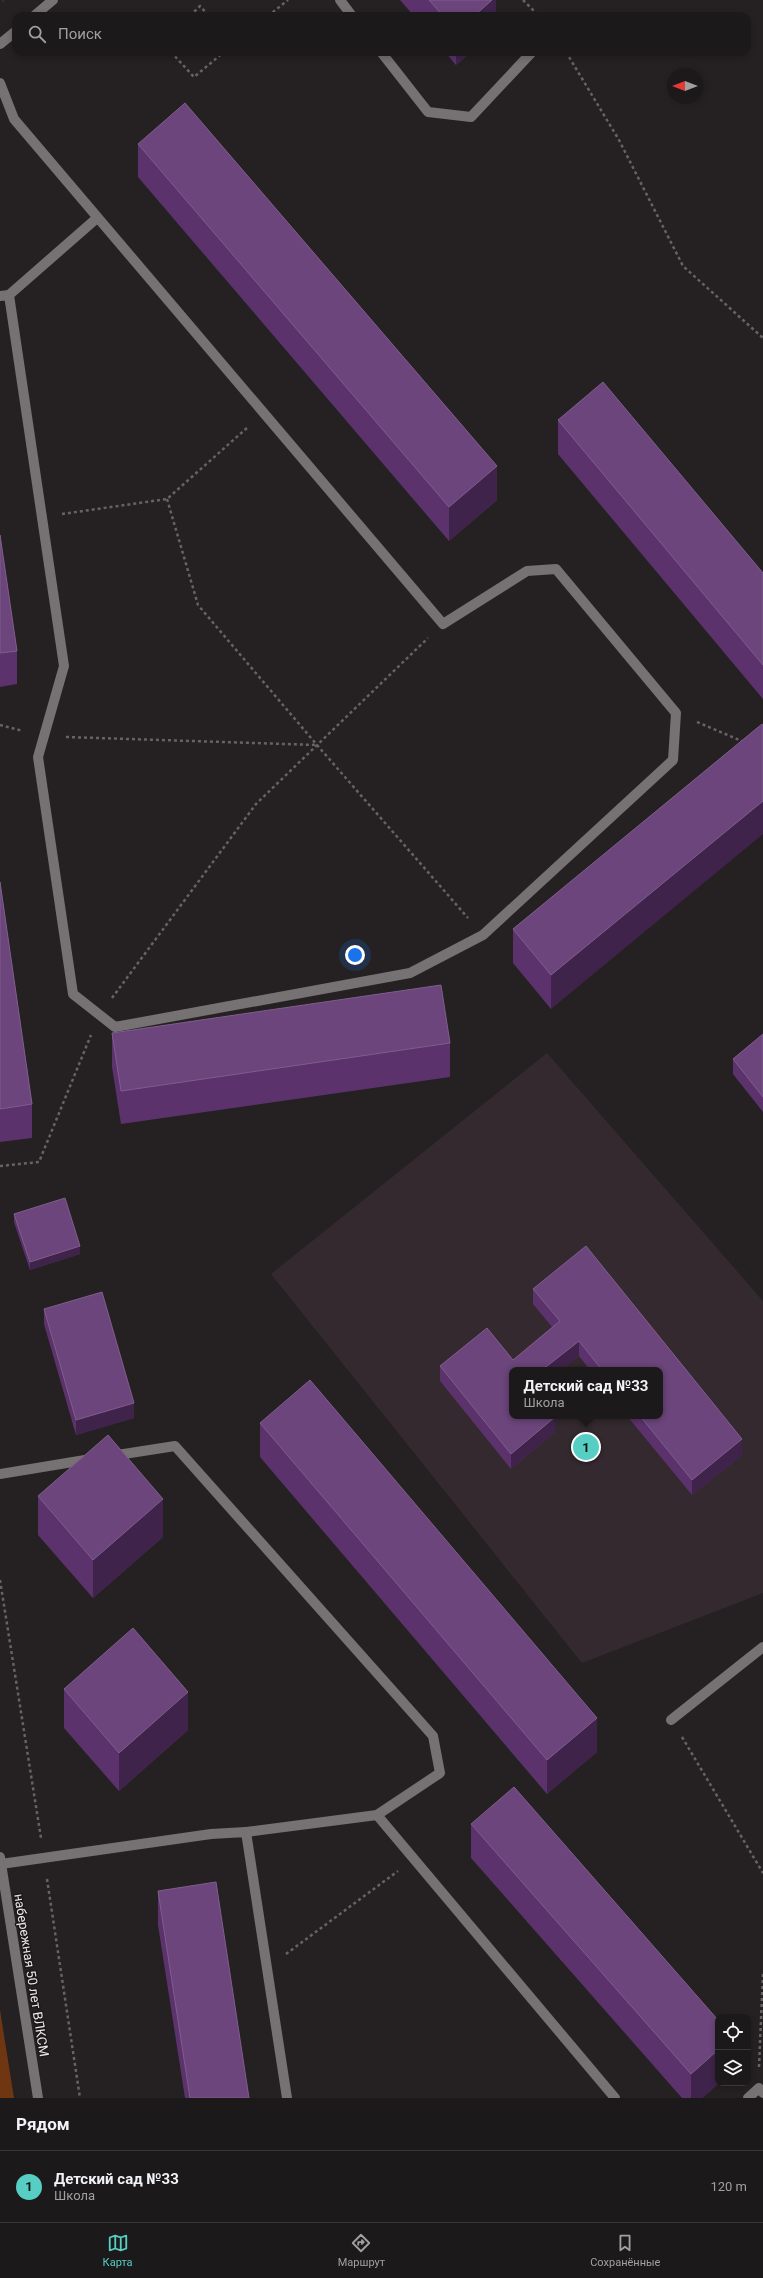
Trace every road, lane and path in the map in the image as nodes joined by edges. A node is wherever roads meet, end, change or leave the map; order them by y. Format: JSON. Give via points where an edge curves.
{"nodes":[{"id":1,"x":53,"y":0,"type":"edge"},
{"id":2,"x":288,"y":0,"type":"edge"},
{"id":3,"x":340,"y":0,"type":"edge"},
{"id":4,"x":523,"y":0,"type":"edge"},
{"id":5,"x":39,"y":12,"type":"edge"},
{"id":6,"x":194,"y":12,"type":"edge"},
{"id":7,"x":205,"y":12,"type":"edge"},
{"id":8,"x":273,"y":12,"type":"edge"},
{"id":9,"x":349,"y":12,"type":"edge"},
{"id":10,"x":535,"y":12,"type":"edge"},
{"id":11,"x":12,"y":34,"type":"edge"},
{"id":12,"x":0,"y":44,"type":"edge"},
{"id":13,"x":175,"y":56,"type":"edge"},
{"id":14,"x":219,"y":56,"type":"edge"},
{"id":15,"x":384,"y":56,"type":"edge"},
{"id":16,"x":528,"y":56,"type":"edge"},
{"id":17,"x":568,"y":56,"type":"edge"},
{"id":18,"x":0,"y":83,"type":"edge"},
{"id":19,"x":96,"y":218,"type":"junction"},
{"id":20,"x":4,"y":296,"type":"edge"},
{"id":21,"x":763,"y":338,"type":"edge"},
{"id":22,"x":263,"y":413,"type":"junction"},
{"id":23,"x":168,"y":499,"type":"junction"},
{"id":24,"x":42,"y":517,"type":"junction"},
{"id":25,"x":443,"y":624,"type":"junction"},
{"id":26,"x":676,"y":713,"type":"junction"},
{"id":27,"x":0,"y":725,"type":"edge"},
{"id":28,"x":44,"y":736,"type":"junction"},
{"id":29,"x":748,"y":744,"type":"edge"},
{"id":30,"x":317,"y":745,"type":"junction"},
{"id":31,"x":483,"y":935,"type":"junction"},
{"id":32,"x":100,"y":1015,"type":"junction"},
{"id":33,"x":0,"y":1166,"type":"edge"},
{"id":34,"x":0,"y":1474,"type":"edge"},
{"id":35,"x":763,"y":1647,"type":"edge"},
{"id":36,"x":671,"y":1720,"type":"joint"},
{"id":37,"x":377,"y":1815,"type":"junction"},
{"id":38,"x":246,"y":1832,"type":"junction"},
{"id":39,"x":1,"y":1860,"type":"edge"},
{"id":40,"x":414,"y":1860,"type":"junction"},
{"id":41,"x":763,"y":1872,"type":"edge"},
{"id":42,"x":266,"y":1968,"type":"junction"},
{"id":43,"x":763,"y":1973,"type":"edge"},
{"id":44,"x":761,"y":2091,"type":"edge"},
{"id":45,"x":38,"y":2098,"type":"edge"},
{"id":46,"x":287,"y":2098,"type":"edge"},
{"id":47,"x":615,"y":2098,"type":"edge"},
{"id":48,"x":748,"y":2098,"type":"edge"}],
"edges":[{"from":1,"to":5,"type":"street"},
{"from":2,"to":8,"type":"path"},
{"from":3,"to":9,"type":"street"},
{"from":4,"to":10,"type":"path"},
{"from":6,"to":7,"type":"path","via":[[200,6]]},
{"from":11,"to":12,"type":"street"},
{"from":13,"to":14,"type":"path","via":[[194,77]]},
{"from":15,"to":16,"type":"street","via":[[428,112],[471,117]]},
{"from":17,"to":21,"type":"path","via":[[619,140],[683,266]]},
{"from":18,"to":19,"type":"street","via":[[14,119]]},
{"from":19,"to":20,"type":"street"},
{"from":19,"to":22,"type":"street"},
{"from":20,"to":24,"type":"street"},
{"from":22,"to":23,"type":"path"},
{"from":22,"to":25,"type":"street"},
{"from":23,"to":24,"type":"path"},
{"from":23,"to":30,"type":"path","via":[[198,605]]},
{"from":24,"to":28,"type":"street","via":[[64,666]]},
{"from":25,"to":26,"type":"street","via":[[527,571],[556,569]]},
{"from":25,"to":30,"type":"path"},
{"from":26,"to":29,"type":"path"},
{"from":26,"to":31,"type":"street","via":[[673,760]]},
{"from":27,"to":28,"type":"path"},
{"from":28,"to":30,"type":"path"},
{"from":28,"to":32,"type":"street","via":[[38,757],[73,994]]},
{"from":30,"to":31,"type":"path"},
{"from":30,"to":32,"type":"path","via":[[256,804]]},
{"from":31,"to":32,"type":"street","via":[[410,973],[115,1027]]},
{"from":32,"to":33,"type":"path","via":[[39,1162]]},
{"from":34,"to":37,"type":"street","via":[[175,1446],[433,1736],[440,1773]]},
{"from":35,"to":36,"type":"street"},
{"from":36,"to":41,"type":"path"},
{"from":37,"to":38,"type":"street"},
{"from":37,"to":40,"type":"street"},
{"from":38,"to":39,"type":"street"},
{"from":38,"to":42,"type":"street"},
{"from":39,"to":45,"type":"street","name":"набережная 50 лет ВЛКСМ"},
{"from":40,"to":42,"type":"path"},
{"from":40,"to":47,"type":"street"},
{"from":42,"to":46,"type":"street"},
{"from":43,"to":44,"type":"path"},
{"from":44,"to":48,"type":"street"}]}
